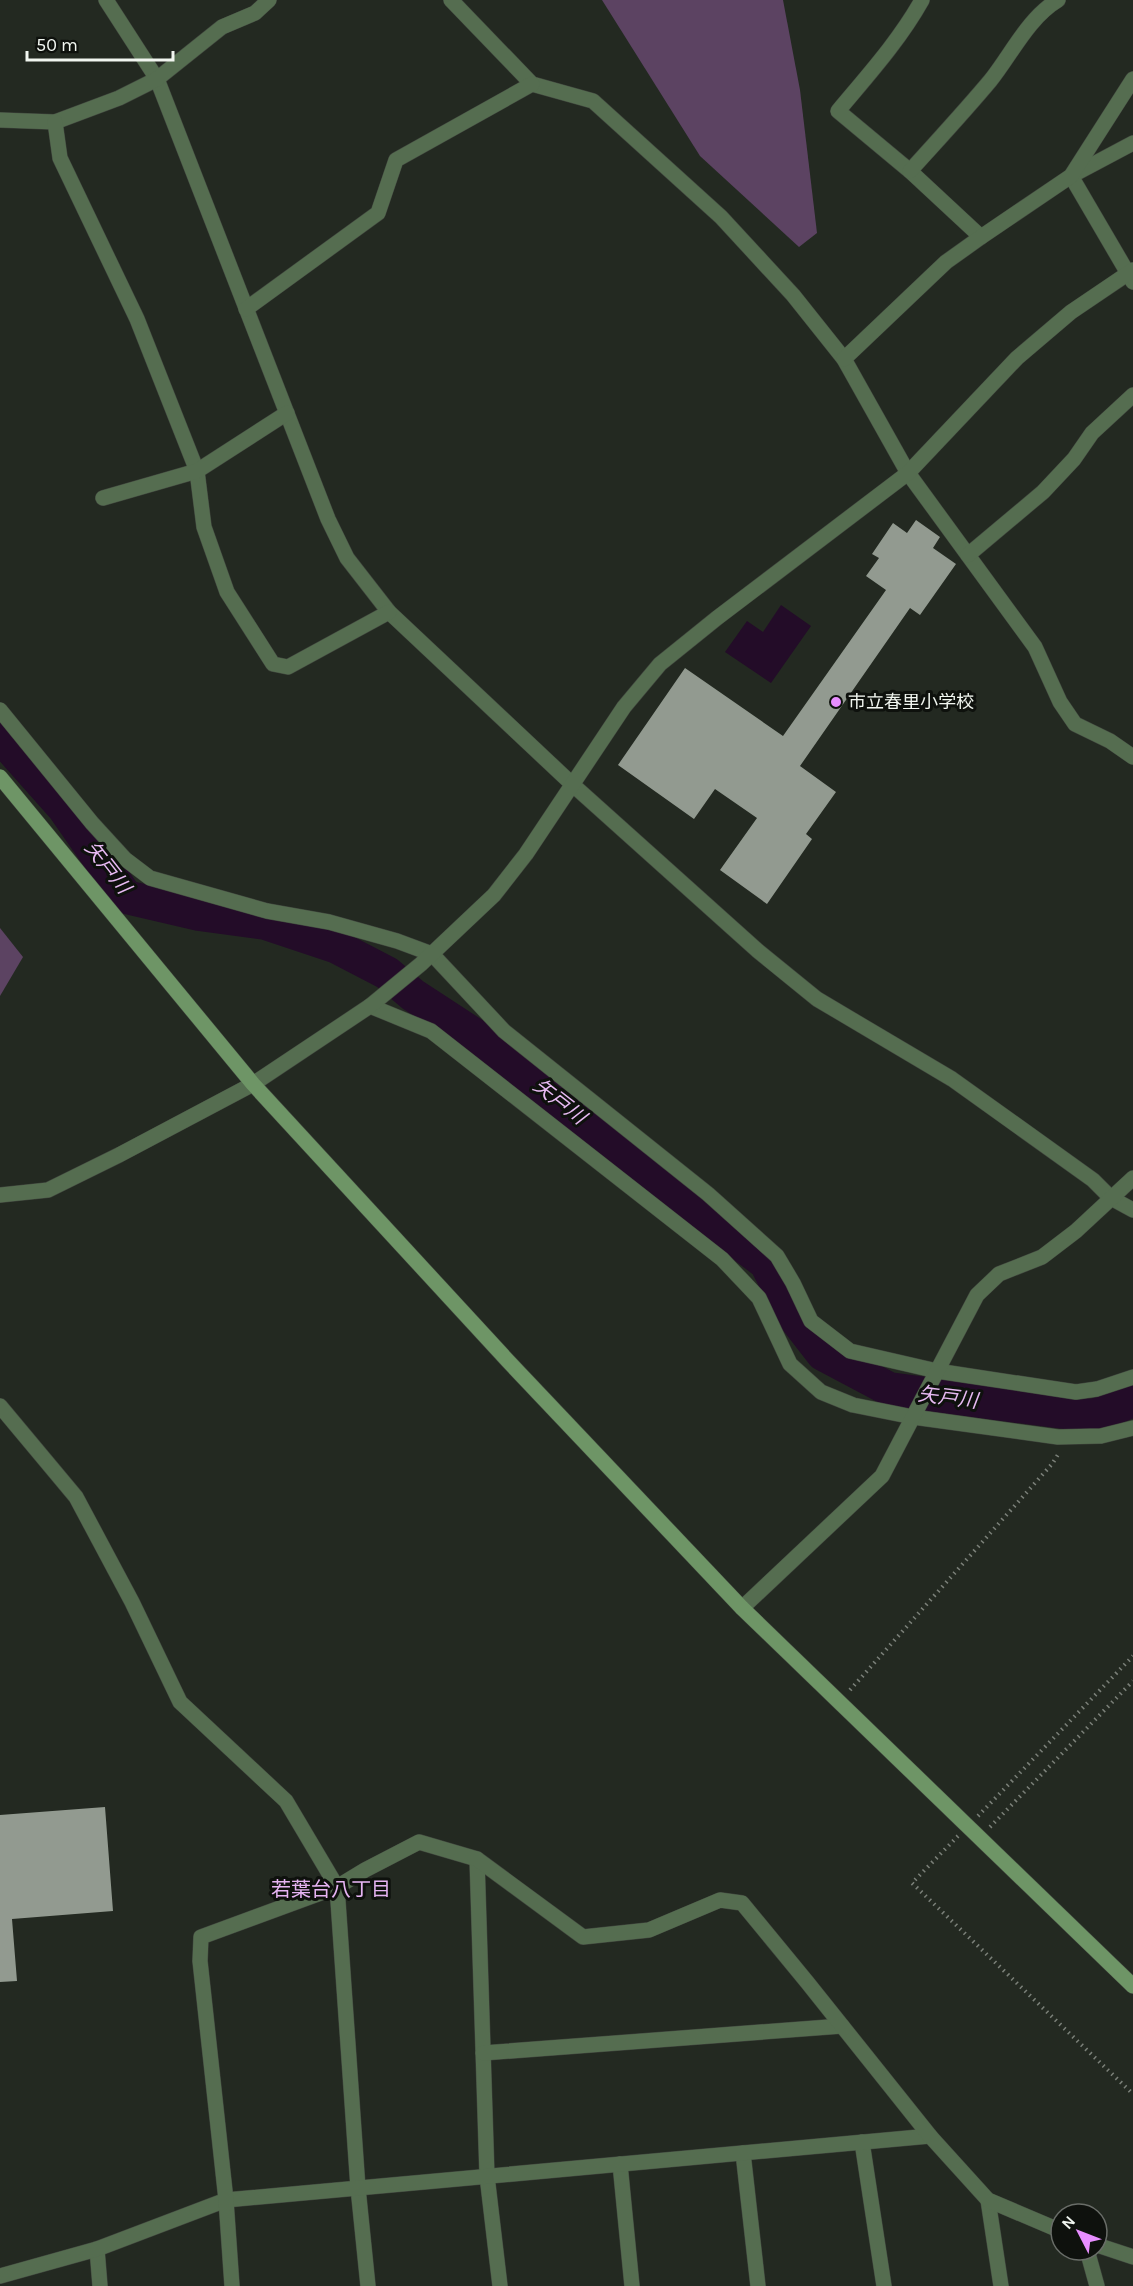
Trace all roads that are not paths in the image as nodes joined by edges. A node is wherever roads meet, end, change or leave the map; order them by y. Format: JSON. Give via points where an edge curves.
{"nodes":[{"id":1,"x":106,"y":0,"type":"edge"},
{"id":2,"x":269,"y":0,"type":"edge"},
{"id":3,"x":451,"y":0,"type":"edge"},
{"id":4,"x":922,"y":0,"type":"edge"},
{"id":5,"x":1058,"y":0,"type":"edge"},
{"id":6,"x":157,"y":79,"type":"junction"},
{"id":7,"x":1133,"y":79,"type":"edge"},
{"id":8,"x":532,"y":84,"type":"junction"},
{"id":9,"x":0,"y":120,"type":"edge"},
{"id":10,"x":55,"y":122,"type":"junction"},
{"id":11,"x":1133,"y":142,"type":"edge"},
{"id":12,"x":910,"y":171,"type":"junction"},
{"id":13,"x":1071,"y":176,"type":"junction"},
{"id":14,"x":981,"y":237,"type":"junction"},
{"id":15,"x":1131,"y":275,"type":"edge"},
{"id":16,"x":246,"y":309,"type":"junction"},
{"id":17,"x":844,"y":359,"type":"junction"},
{"id":18,"x":1133,"y":395,"type":"edge"},
{"id":19,"x":287,"y":413,"type":"junction"},
{"id":20,"x":197,"y":471,"type":"junction"},
{"id":21,"x":908,"y":473,"type":"junction"},
{"id":22,"x":103,"y":498,"type":"dead end"},
{"id":23,"x":968,"y":555,"type":"junction"},
{"id":24,"x":389,"y":612,"type":"junction"},
{"id":25,"x":0,"y":710,"type":"edge"},
{"id":26,"x":1133,"y":758,"type":"edge"},
{"id":27,"x":0,"y":777,"type":"edge"},
{"id":28,"x":573,"y":785,"type":"junction"},
{"id":29,"x":427,"y":959,"type":"junction"},
{"id":30,"x":370,"y":1006,"type":"junction"},
{"id":31,"x":253,"y":1084,"type":"junction"},
{"id":32,"x":1133,"y":1178,"type":"edge"},
{"id":33,"x":0,"y":1195,"type":"edge"},
{"id":34,"x":1111,"y":1198,"type":"junction"},
{"id":35,"x":1133,"y":1210,"type":"edge"},
{"id":36,"x":937,"y":1371,"type":"junction"},
{"id":37,"x":1133,"y":1377,"type":"edge"},
{"id":38,"x":0,"y":1406,"type":"edge"},
{"id":39,"x":912,"y":1417,"type":"junction"},
{"id":40,"x":1133,"y":1428,"type":"edge"},
{"id":41,"x":742,"y":1608,"type":"junction"},
{"id":42,"x":477,"y":1859,"type":"junction"},
{"id":43,"x":337,"y":1887,"type":"junction"},
{"id":44,"x":1133,"y":1986,"type":"edge"},
{"id":45,"x":842,"y":2026,"type":"junction"},
{"id":46,"x":483,"y":2053,"type":"junction"},
{"id":47,"x":930,"y":2136,"type":"junction"},
{"id":48,"x":862,"y":2142,"type":"junction"},
{"id":49,"x":743,"y":2153,"type":"junction"},
{"id":50,"x":620,"y":2164,"type":"junction"},
{"id":51,"x":487,"y":2176,"type":"junction"},
{"id":52,"x":358,"y":2188,"type":"junction"},
{"id":53,"x":226,"y":2200,"type":"junction"},
{"id":54,"x":988,"y":2200,"type":"junction"},
{"id":55,"x":1049,"y":2226,"type":"edge"},
{"id":56,"x":97,"y":2249,"type":"junction"},
{"id":57,"x":1109,"y":2249,"type":"edge"},
{"id":58,"x":1133,"y":2257,"type":"edge"},
{"id":59,"x":1090,"y":2262,"type":"edge"},
{"id":60,"x":0,"y":2276,"type":"edge"},
{"id":61,"x":100,"y":2286,"type":"edge"},
{"id":62,"x":232,"y":2286,"type":"edge"},
{"id":63,"x":368,"y":2286,"type":"edge"},
{"id":64,"x":500,"y":2286,"type":"edge"},
{"id":65,"x":632,"y":2286,"type":"edge"},
{"id":66,"x":758,"y":2286,"type":"edge"},
{"id":67,"x":884,"y":2286,"type":"edge"},
{"id":68,"x":1001,"y":2286,"type":"edge"},
{"id":69,"x":1097,"y":2286,"type":"edge"}],
"edges":[{"from":1,"to":6,"type":"street"},
{"from":2,"to":6,"type":"street","via":[[255,13],[222,27]]},
{"from":3,"to":8,"type":"street"},
{"from":4,"to":12,"type":"street","via":[[908,26],[838,111]]},
{"from":5,"to":12,"type":"street","via":[[1025,33],[991,80]]},
{"from":6,"to":10,"type":"street"},
{"from":6,"to":16,"type":"street"},
{"from":7,"to":13,"type":"street"},
{"from":8,"to":16,"type":"street","via":[[396,160],[378,213]]},
{"from":8,"to":17,"type":"street","via":[[593,101],[721,217],[794,295]]},
{"from":9,"to":10,"type":"street"},
{"from":10,"to":20,"type":"street","via":[[60,158],[137,319]]},
{"from":11,"to":13,"type":"street"},
{"from":12,"to":14,"type":"street"},
{"from":13,"to":14,"type":"street"},
{"from":13,"to":15,"type":"street"},
{"from":14,"to":17,"type":"street","via":[[946,262]]},
{"from":15,"to":21,"type":"street","via":[[1071,312],[1017,358]]},
{"from":16,"to":19,"type":"street"},
{"from":17,"to":21,"type":"street"},
{"from":18,"to":23,"type":"street","via":[[1092,433],[1043,492]]},
{"from":19,"to":20,"type":"street"},
{"from":19,"to":24,"type":"street","via":[[347,558]]},
{"from":20,"to":22,"type":"street"},
{"from":20,"to":24,"type":"street","via":[[204,527],[227,592],[273,664],[288,667]]},
{"from":21,"to":23,"type":"street"},
{"from":21,"to":28,"type":"street","via":[[660,664],[624,707]]},
{"from":23,"to":26,"type":"street","via":[[1035,647],[1060,702],[1075,724],[1110,741]]},
{"from":24,"to":28,"type":"street"},
{"from":25,"to":29,"type":"street","via":[[92,822],[126,859],[150,878],[267,911],[397,941]]},
{"from":27,"to":31,"type":"street"},
{"from":28,"to":29,"type":"street","via":[[494,895]]},
{"from":28,"to":34,"type":"street","via":[[817,999],[952,1079],[1093,1180]]},
{"from":29,"to":30,"type":"street"},
{"from":29,"to":36,"type":"street","via":[[504,1030],[708,1194],[777,1256],[811,1321],[850,1351]]},
{"from":30,"to":31,"type":"street"},
{"from":30,"to":39,"type":"street","via":[[431,1030],[722,1259],[759,1298],[790,1364],[821,1392],[853,1405]]},
{"from":31,"to":33,"type":"street","via":[[48,1190]]},
{"from":31,"to":41,"type":"street"},
{"from":32,"to":34,"type":"street"},
{"from":34,"to":35,"type":"street"},
{"from":34,"to":36,"type":"street","via":[[1042,1257],[999,1274],[977,1295]]},
{"from":36,"to":37,"type":"street","via":[[1077,1392]]},
{"from":36,"to":39,"type":"street"},
{"from":38,"to":43,"type":"street","via":[[76,1497],[180,1702],[286,1801]]},
{"from":39,"to":40,"type":"street","via":[[1059,1437],[1101,1436]]},
{"from":39,"to":41,"type":"street","via":[[882,1476]]},
{"from":41,"to":44,"type":"street"},
{"from":42,"to":43,"type":"street","via":[[419,1842]]},
{"from":42,"to":45,"type":"street","via":[[583,1937],[649,1930],[720,1900],[742,1903]]},
{"from":42,"to":46,"type":"street"},
{"from":43,"to":52,"type":"street"},
{"from":43,"to":53,"type":"street","via":[[201,1937],[200,1961]]},
{"from":45,"to":46,"type":"street"},
{"from":45,"to":47,"type":"street"},
{"from":46,"to":51,"type":"street"},
{"from":47,"to":48,"type":"street"},
{"from":47,"to":54,"type":"street"},
{"from":48,"to":49,"type":"street"},
{"from":48,"to":67,"type":"street"},
{"from":49,"to":50,"type":"street"},
{"from":49,"to":66,"type":"street"},
{"from":50,"to":51,"type":"street"},
{"from":50,"to":65,"type":"street"},
{"from":51,"to":52,"type":"street"},
{"from":51,"to":64,"type":"street"},
{"from":52,"to":53,"type":"street"},
{"from":52,"to":63,"type":"street"},
{"from":53,"to":56,"type":"street"},
{"from":53,"to":62,"type":"street"},
{"from":54,"to":55,"type":"street"},
{"from":54,"to":68,"type":"street"},
{"from":56,"to":60,"type":"street"},
{"from":56,"to":61,"type":"street"},
{"from":57,"to":58,"type":"street"},
{"from":59,"to":69,"type":"street"}]}
